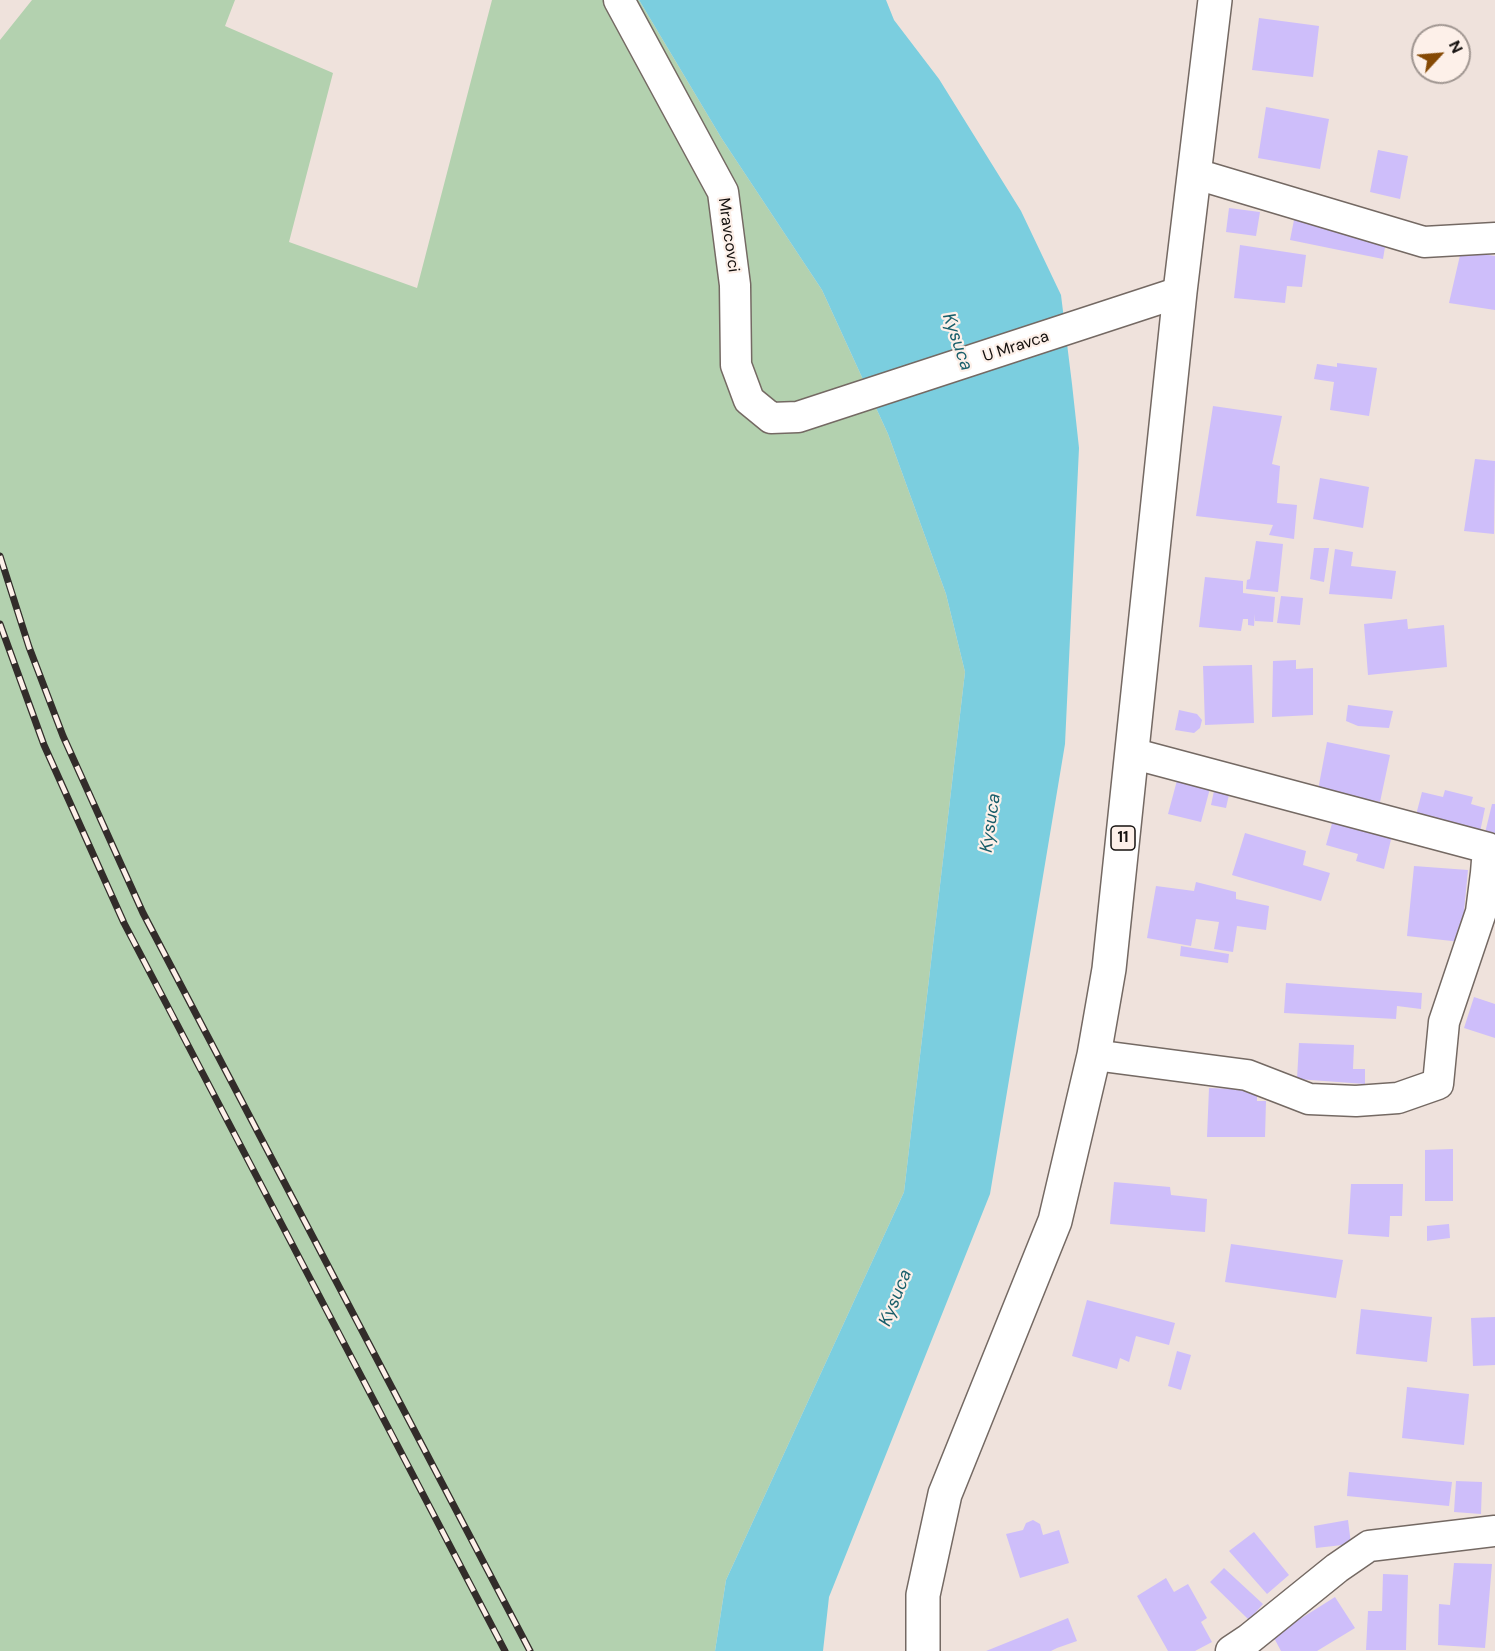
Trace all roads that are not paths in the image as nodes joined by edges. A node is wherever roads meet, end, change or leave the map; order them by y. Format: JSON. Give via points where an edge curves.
{"nodes":[{"id":1,"x":619,"y":0,"type":"edge"},
{"id":2,"x":1215,"y":0,"type":"edge"},
{"id":3,"x":1196,"y":174,"type":"junction"},
{"id":4,"x":1495,"y":238,"type":"edge"},
{"id":5,"x":1180,"y":292,"type":"junction"},
{"id":6,"x":834,"y":405,"type":"joint"},
{"id":7,"x":1131,"y":753,"type":"junction"},
{"id":8,"x":1492,"y":849,"type":"edge"},
{"id":9,"x":1094,"y":1055,"type":"junction"},
{"id":10,"x":1495,"y":1531,"type":"edge"},
{"id":11,"x":923,"y":1651,"type":"edge"},
{"id":12,"x":1231,"y":1651,"type":"edge"}],
"edges":[{"from":1,"to":6,"type":"street","name":"Mravcovci","via":[[723,192],[735,285],[736,365],[749,400],[771,418],[798,417]]},
{"from":2,"to":3,"type":"main road","number":"11"},
{"from":3,"to":4,"type":"street","via":[[1424,242]]},
{"from":3,"to":5,"type":"main road","number":"11"},
{"from":5,"to":6,"type":"street","name":"U Mravca"},
{"from":5,"to":7,"type":"main road","number":"11"},
{"from":7,"to":8,"type":"street"},
{"from":7,"to":9,"type":"main road","number":"11","via":[[1109,969]]},
{"from":8,"to":9,"type":"street","via":[[1481,912],[1444,1022],[1437,1084],[1398,1098],[1309,1099],[1247,1075]]},
{"from":9,"to":11,"type":"main road","number":"11","via":[[1055,1221],[945,1494],[923,1595]]},
{"from":10,"to":12,"type":"street","via":[[1369,1546]]}]}
